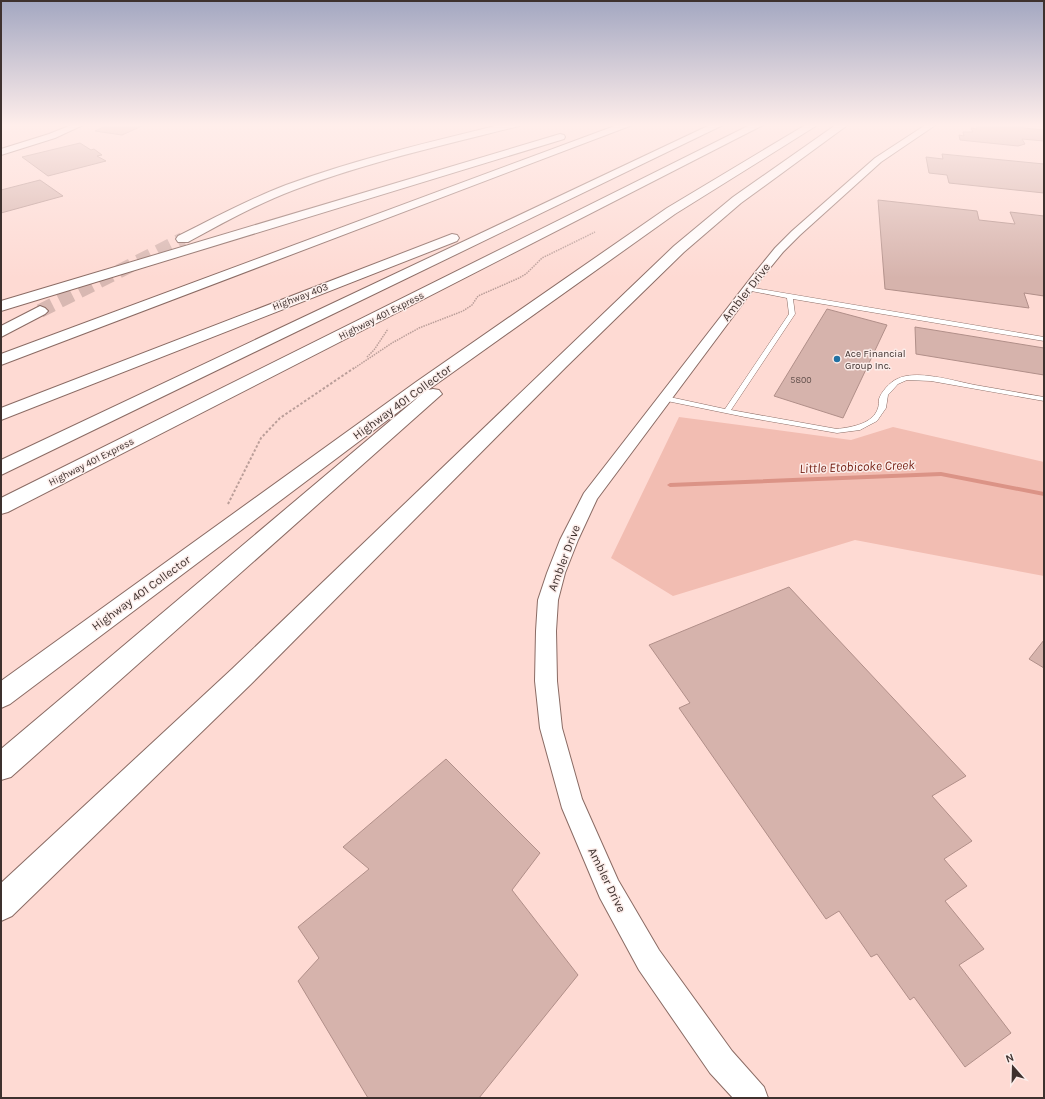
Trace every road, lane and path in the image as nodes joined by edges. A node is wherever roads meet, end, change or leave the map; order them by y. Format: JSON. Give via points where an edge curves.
{"nodes":[{"id":1,"x":326,"y":175,"type":"edge"},
{"id":2,"x":436,"y":175,"type":"edge"},
{"id":3,"x":493,"y":175,"type":"edge"},
{"id":4,"x":612,"y":175,"type":"edge"},
{"id":5,"x":658,"y":175,"type":"edge"},
{"id":6,"x":730,"y":175,"type":"edge"},
{"id":7,"x":772,"y":175,"type":"edge"},
{"id":8,"x":860,"y":175,"type":"edge"},
{"id":9,"x":600,"y":181,"type":"junction"},
{"id":10,"x":595,"y":232,"type":"dead end"},
{"id":11,"x":183,"y":238,"type":"tunnel mouth"},
{"id":12,"x":748,"y":289,"type":"junction"},
{"id":13,"x":790,"y":297,"type":"junction"},
{"id":14,"x":404,"y":303,"type":"junction"},
{"id":15,"x":3,"y":306,"type":"edge"},
{"id":16,"x":40,"y":311,"type":"tunnel mouth"},
{"id":17,"x":521,"y":318,"type":"junction"},
{"id":18,"x":1,"y":332,"type":"edge"},
{"id":19,"x":1044,"y":339,"type":"edge"},
{"id":20,"x":1,"y":360,"type":"edge"},
{"id":21,"x":361,"y":363,"type":"junction"},
{"id":22,"x":665,"y":398,"type":"junction"},
{"id":23,"x":1044,"y":399,"type":"edge"},
{"id":24,"x":199,"y":406,"type":"junction"},
{"id":25,"x":727,"y":411,"type":"junction"},
{"id":26,"x":1,"y":414,"type":"edge"},
{"id":27,"x":1,"y":468,"type":"edge"},
{"id":28,"x":227,"y":506,"type":"dead end"},
{"id":29,"x":1,"y":507,"type":"edge"},
{"id":30,"x":1,"y":516,"type":"edge"},
{"id":31,"x":1,"y":696,"type":"edge"},
{"id":32,"x":1,"y":767,"type":"edge"},
{"id":33,"x":1,"y":905,"type":"edge"},
{"id":34,"x":753,"y":1098,"type":"edge"}],
"edges":[{"from":1,"to":11,"type":"highway","via":[[249,205]]},
{"from":2,"to":15,"type":"highway"},
{"from":3,"to":20,"type":"highway"},
{"from":4,"to":9,"type":"highway"},
{"from":5,"to":14,"type":"highway","name":"Highway 401 Express"},
{"from":6,"to":17,"type":"highway","name":"Highway 401 Collector","via":[[671,211]]},
{"from":7,"to":33,"type":"highway","via":[[737,200],[679,249],[241,678]]},
{"from":8,"to":12,"type":"street","name":"Ambler Drive","via":[[813,216],[779,250]]},
{"from":9,"to":26,"type":"highway","name":"Highway 403"},
{"from":9,"to":27,"type":"highway"},
{"from":10,"to":21,"type":"path","via":[[542,258],[519,278],[478,296],[472,305],[463,311],[419,328]]},
{"from":12,"to":13,"type":"lane"},
{"from":12,"to":22,"type":"street","name":"Ambler Drive"},
{"from":13,"to":19,"type":"lane"},
{"from":13,"to":25,"type":"lane","via":[[792,314]]},
{"from":14,"to":21,"type":"path","via":[[381,341]]},
{"from":14,"to":24,"type":"highway","name":"Highway 401 Express"},
{"from":16,"to":18,"type":"highway"},
{"from":17,"to":31,"type":"highway","name":"Highway 401 Collector","via":[[422,386]]},
{"from":17,"to":32,"type":"highway"},
{"from":21,"to":28,"type":"path","via":[[298,405],[269,428],[253,451]]},
{"from":22,"to":25,"type":"lane"},
{"from":22,"to":34,"type":"street","name":"Ambler Drive","via":[[590,497],[556,573],[548,600],[546,631],[546,681],[551,728],[570,800],[609,889],[649,960],[721,1062]]},
{"from":23,"to":25,"type":"lane","via":[[912,378],[900,380],[894,385],[884,396],[882,408],[873,420],[849,430],[821,429]]},
{"from":24,"to":29,"type":"highway","name":"Highway 401 Express"},
{"from":24,"to":30,"type":"highway"}]}
